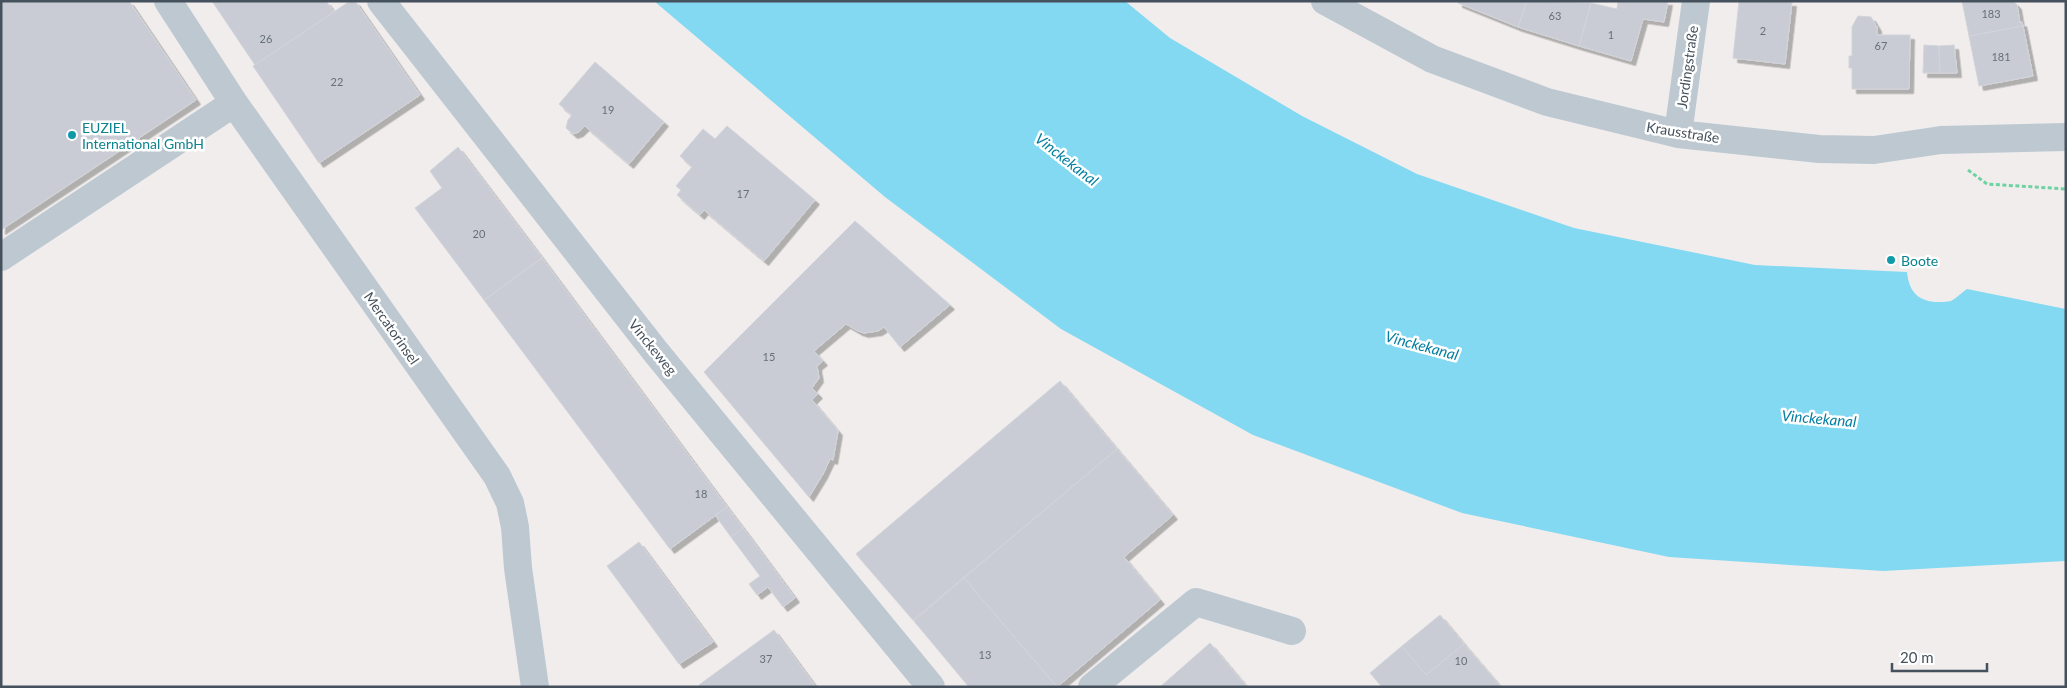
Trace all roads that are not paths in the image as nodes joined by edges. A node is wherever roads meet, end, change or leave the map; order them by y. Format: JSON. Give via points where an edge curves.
{"nodes":[{"id":1,"x":168,"y":1,"type":"edge"},
{"id":2,"x":381,"y":1,"type":"edge"},
{"id":3,"x":1325,"y":1,"type":"edge"},
{"id":4,"x":1696,"y":1,"type":"edge"},
{"id":5,"x":234,"y":103,"type":"junction"},
{"id":6,"x":1678,"y":134,"type":"junction"},
{"id":7,"x":2066,"y":137,"type":"edge"},
{"id":8,"x":1,"y":257,"type":"edge"},
{"id":9,"x":1292,"y":632,"type":"dead end"},
{"id":10,"x":535,"y":687,"type":"edge"},
{"id":11,"x":931,"y":687,"type":"edge"},
{"id":12,"x":1092,"y":687,"type":"edge"}],
"edges":[{"from":1,"to":5,"type":"street","name":"Mercatorinsel"},
{"from":2,"to":11,"type":"street","name":"Vinckeweg","via":[[655,351]]},
{"from":3,"to":6,"type":"street","name":"Krausstraße","via":[[1432,59],[1547,102]]},
{"from":4,"to":6,"type":"street","name":"Jordingstraße"},
{"from":5,"to":8,"type":"street"},
{"from":5,"to":10,"type":"street","name":"Mercatorinsel","via":[[497,476],[510,503],[515,527]]},
{"from":6,"to":7,"type":"street","name":"Krausstraße","via":[[1828,149],[1874,150],[1941,140]]},
{"from":9,"to":12,"type":"street","via":[[1196,602]]}]}
